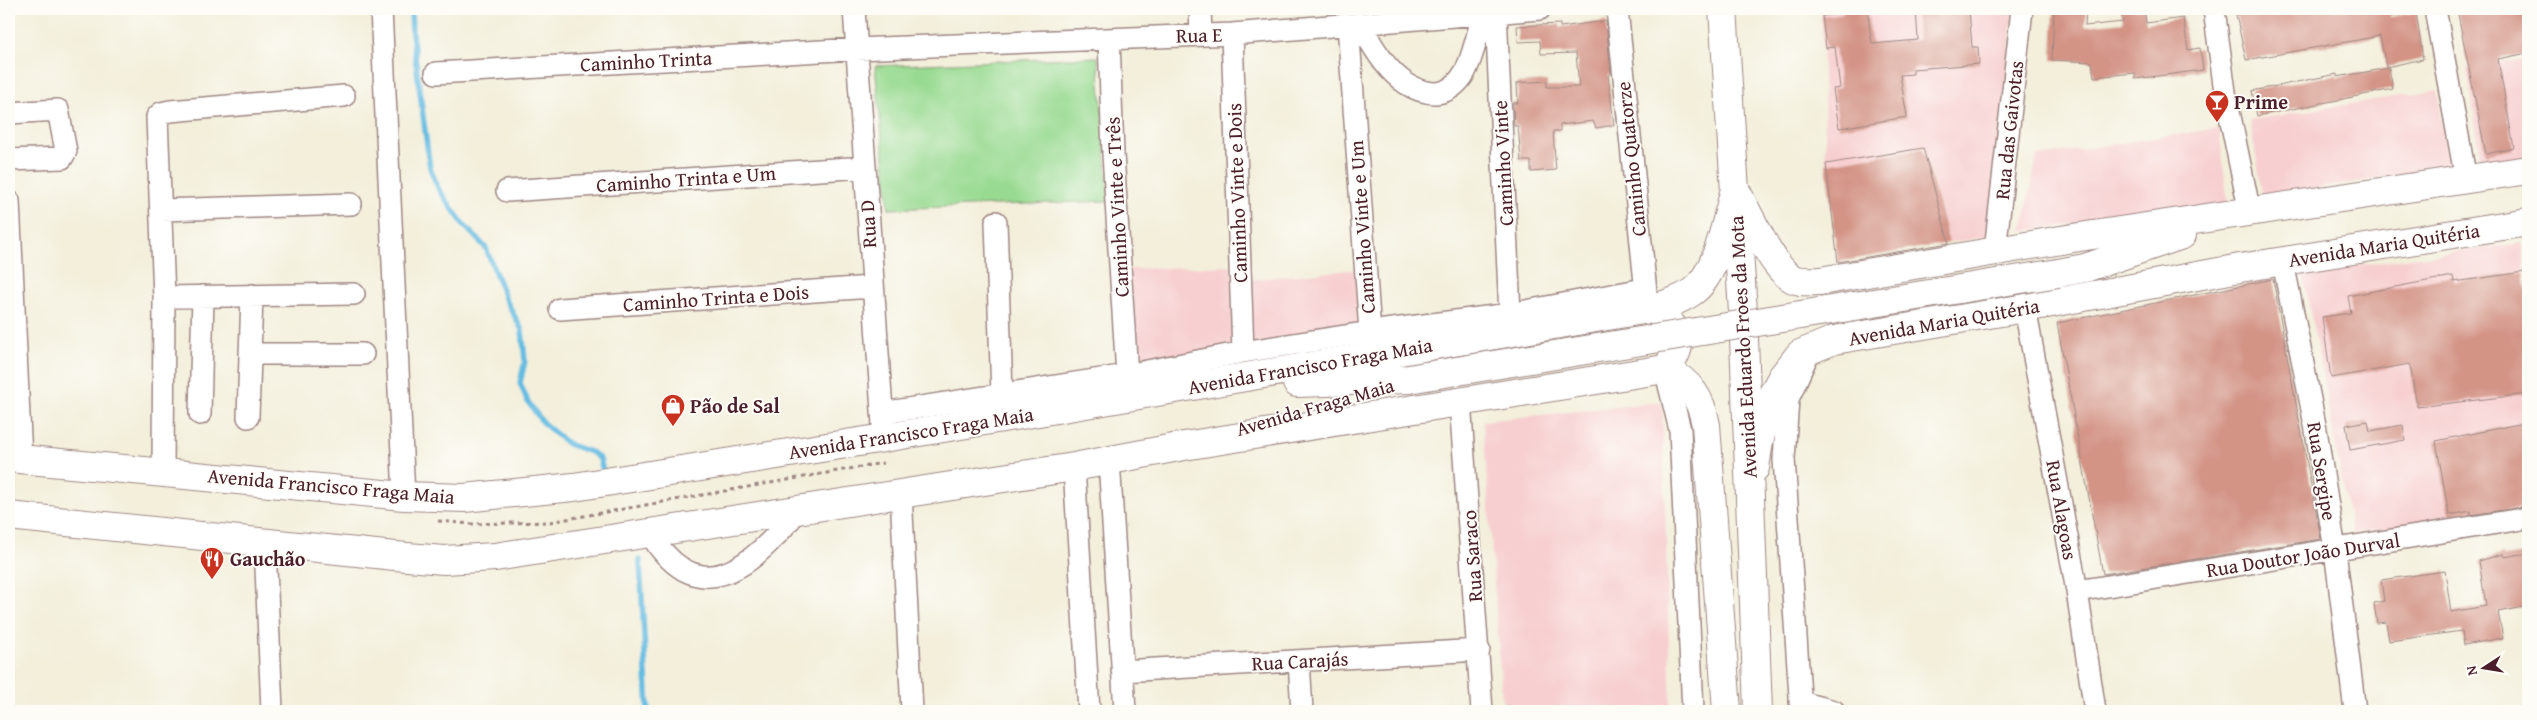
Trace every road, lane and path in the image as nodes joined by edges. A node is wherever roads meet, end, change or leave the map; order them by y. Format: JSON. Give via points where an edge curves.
{"nodes":[{"id":1,"x":381,"y":9,"type":"edge"},
{"id":2,"x":854,"y":9,"type":"edge"},
{"id":3,"x":1200,"y":9,"type":"edge"},
{"id":4,"x":1540,"y":9,"type":"edge"},
{"id":5,"x":1617,"y":9,"type":"edge"},
{"id":6,"x":1723,"y":9,"type":"edge"},
{"id":7,"x":2022,"y":9,"type":"edge"},
{"id":8,"x":2214,"y":9,"type":"edge"},
{"id":9,"x":2435,"y":9,"type":"edge"},
{"id":10,"x":1490,"y":12,"type":"junction"},
{"id":11,"x":1438,"y":13,"type":"edge"},
{"id":12,"x":1354,"y":24,"type":"junction"},
{"id":13,"x":1200,"y":34,"type":"junction"},
{"id":14,"x":1232,"y":34,"type":"junction"},
{"id":15,"x":1109,"y":38,"type":"junction"},
{"id":16,"x":856,"y":49,"type":"junction"},
{"id":17,"x":436,"y":73,"type":"dead end"},
{"id":18,"x":344,"y":96,"type":"dead end"},
{"id":19,"x":9,"y":112,"type":"edge"},
{"id":20,"x":9,"y":160,"type":"edge"},
{"id":21,"x":865,"y":167,"type":"junction"},
{"id":22,"x":2528,"y":170,"type":"edge"},
{"id":23,"x":2466,"y":180,"type":"junction"},
{"id":24,"x":1735,"y":189,"type":"junction"},
{"id":25,"x":507,"y":191,"type":"dead end"},
{"id":26,"x":9,"y":201,"type":"edge"},
{"id":27,"x":351,"y":204,"type":"dead end"},
{"id":28,"x":9,"y":209,"type":"edge"},
{"id":29,"x":162,"y":210,"type":"junction"},
{"id":30,"x":2250,"y":212,"type":"junction"},
{"id":31,"x":996,"y":222,"type":"dead end"},
{"id":32,"x":2528,"y":223,"type":"edge"},
{"id":33,"x":1995,"y":251,"type":"junction"},
{"id":34,"x":2283,"y":262,"type":"junction"},
{"id":35,"x":2085,"y":268,"type":"junction"},
{"id":36,"x":2240,"y":268,"type":"junction"},
{"id":37,"x":1820,"y":281,"type":"junction"},
{"id":38,"x":872,"y":287,"type":"junction"},
{"id":39,"x":354,"y":294,"type":"dead end"},
{"id":40,"x":252,"y":295,"type":"junction"},
{"id":41,"x":203,"y":296,"type":"junction"},
{"id":42,"x":164,"y":297,"type":"junction"},
{"id":43,"x":1646,"y":299,"type":"junction"},
{"id":44,"x":11,"y":302,"type":"edge"},
{"id":45,"x":2025,"y":308,"type":"junction"},
{"id":46,"x":560,"y":309,"type":"dead end"},
{"id":47,"x":1510,"y":314,"type":"junction"},
{"id":48,"x":1370,"y":332,"type":"junction"},
{"id":49,"x":1823,"y":344,"type":"junction"},
{"id":50,"x":1243,"y":352,"type":"junction"},
{"id":51,"x":250,"y":354,"type":"junction"},
{"id":52,"x":363,"y":354,"type":"dead end"},
{"id":53,"x":1665,"y":369,"type":"junction"},
{"id":54,"x":1127,"y":374,"type":"junction"},
{"id":55,"x":1418,"y":378,"type":"junction"},
{"id":56,"x":1190,"y":386,"type":"junction"},
{"id":57,"x":1002,"y":394,"type":"junction"},
{"id":58,"x":1460,"y":401,"type":"junction"},
{"id":59,"x":200,"y":414,"type":"dead end"},
{"id":60,"x":248,"y":417,"type":"dead end"},
{"id":61,"x":883,"y":426,"type":"junction"},
{"id":62,"x":1184,"y":446,"type":"junction"},
{"id":63,"x":15,"y":458,"type":"edge"},
{"id":64,"x":1109,"y":460,"type":"junction"},
{"id":65,"x":1074,"y":467,"type":"junction"},
{"id":66,"x":163,"y":472,"type":"junction"},
{"id":67,"x":901,"y":493,"type":"junction"},
{"id":68,"x":404,"y":496,"type":"junction"},
{"id":69,"x":1751,"y":496,"type":"junction"},
{"id":70,"x":799,"y":509,"type":"junction"},
{"id":71,"x":9,"y":516,"type":"edge"},
{"id":72,"x":2528,"y":518,"type":"edge"},
{"id":73,"x":649,"y":532,"type":"junction"},
{"id":74,"x":265,"y":544,"type":"junction"},
{"id":75,"x":2335,"y":550,"type":"junction"},
{"id":76,"x":2077,"y":591,"type":"junction"},
{"id":77,"x":1478,"y":650,"type":"junction"},
{"id":78,"x":1299,"y":661,"type":"junction"},
{"id":79,"x":1122,"y":671,"type":"junction"},
{"id":80,"x":1757,"y":698,"type":"edge"},
{"id":81,"x":1800,"y":707,"type":"edge"},
{"id":82,"x":272,"y":711,"type":"edge"},
{"id":83,"x":912,"y":711,"type":"edge"},
{"id":84,"x":1089,"y":711,"type":"edge"},
{"id":85,"x":1125,"y":711,"type":"edge"},
{"id":86,"x":1302,"y":711,"type":"edge"},
{"id":87,"x":1482,"y":711,"type":"edge"},
{"id":88,"x":1693,"y":711,"type":"edge"},
{"id":89,"x":1727,"y":711,"type":"edge"},
{"id":90,"x":1764,"y":711,"type":"edge"},
{"id":91,"x":1834,"y":711,"type":"edge"},
{"id":92,"x":2095,"y":711,"type":"edge"},
{"id":93,"x":2355,"y":711,"type":"edge"}],
"edges":[{"from":1,"to":68,"type":"street"},
{"from":2,"to":16,"type":"street","name":"Rua D"},
{"from":3,"to":13,"type":"street"},
{"from":4,"to":10,"type":"street","name":"Rua E"},
{"from":5,"to":43,"type":"street","name":"Caminho Quatorze"},
{"from":6,"to":24,"type":"main road","name":"Avenida Eduardo Froes da Mota"},
{"from":7,"to":33,"type":"street","name":"Rua das Gaivotas"},
{"from":8,"to":30,"type":"street","via":[[2225,92]]},
{"from":9,"to":23,"type":"street"},
{"from":10,"to":11,"type":"street","name":"Rua E"},
{"from":10,"to":12,"type":"street","via":[[1464,73],[1454,86],[1439,93],[1424,92],[1406,85]]},
{"from":10,"to":47,"type":"street","name":"Caminho Vinte"},
{"from":11,"to":12,"type":"street","name":"Rua E"},
{"from":12,"to":14,"type":"street","name":"Rua E"},
{"from":12,"to":48,"type":"street","name":"Caminho Vinte e Um"},
{"from":13,"to":14,"type":"street","name":"Rua E"},
{"from":13,"to":15,"type":"street","name":"Rua E"},
{"from":14,"to":50,"type":"street","name":"Caminho Vinte e Dois"},
{"from":15,"to":16,"type":"street","name":"Rua E"},
{"from":15,"to":54,"type":"street","name":"Caminho Vinte e Três","via":[[1112,154]]},
{"from":16,"to":17,"type":"street","name":"Caminho Trinta"},
{"from":16,"to":21,"type":"street","name":"Rua D"},
{"from":18,"to":29,"type":"street","via":[[161,112],[156,120]]},
{"from":19,"to":20,"type":"street","via":[[58,110],[66,151],[62,158]]},
{"from":21,"to":25,"type":"street","name":"Caminho Trinta e Um"},
{"from":21,"to":38,"type":"street","name":"Rua D"},
{"from":22,"to":23,"type":"main road"},
{"from":23,"to":30,"type":"main road"},
{"from":24,"to":37,"type":"main road","via":[[1778,266],[1790,278]]},
{"from":24,"to":43,"type":"main road","name":"Avenida Francisco Fraga Maia","via":[[1716,255],[1706,277],[1694,291],[1676,301]]},
{"from":24,"to":69,"type":"main road","name":"Avenida Eduardo Froes da Mota"},
{"from":26,"to":28,"type":"street"},
{"from":27,"to":29,"type":"street"},
{"from":28,"to":44,"type":"street"},
{"from":29,"to":42,"type":"street"},
{"from":30,"to":33,"type":"main road"},
{"from":30,"to":35,"type":"main road"},
{"from":31,"to":57,"type":"street"},
{"from":32,"to":34,"type":"main road","name":"Avenida Maria Quitéria"},
{"from":33,"to":37,"type":"main road"},
{"from":34,"to":36,"type":"main road","name":"Avenida Maria Quitéria"},
{"from":34,"to":75,"type":"street","name":"Rua Sergipe","via":[[2316,430]]},
{"from":35,"to":36,"type":"main road","name":"Avenida Maria Quitéria"},
{"from":35,"to":55,"type":"main road","bridge":true},
{"from":36,"to":45,"type":"main road","name":"Avenida Maria Quitéria"},
{"from":37,"to":49,"type":"main road","via":[[1802,307],[1806,323]]},
{"from":38,"to":46,"type":"street","name":"Caminho Trinta e Dois"},
{"from":38,"to":61,"type":"street","name":"Rua D"},
{"from":39,"to":40,"type":"street"},
{"from":40,"to":41,"type":"street"},
{"from":40,"to":51,"type":"street"},
{"from":41,"to":42,"type":"street"},
{"from":41,"to":59,"type":"street"},
{"from":42,"to":66,"type":"street"},
{"from":43,"to":47,"type":"street","name":"Caminho Vinte e Um"},
{"from":43,"to":53,"type":"main road","via":[[1674,328],[1677,338],[1678,350]]},
{"from":43,"to":56,"type":"main road","name":"Avenida Francisco Fraga Maia"},
{"from":44,"to":63,"type":"street"},
{"from":45,"to":49,"type":"main road","name":"Avenida Maria Quitéria"},
{"from":45,"to":76,"type":"street","name":"Rua Alagoas"},
{"from":47,"to":48,"type":"street","name":"Caminho Vinte e Um"},
{"from":48,"to":50,"type":"street"},
{"from":49,"to":69,"type":"main road","name":"Avenida Maria Quitéria","via":[[1800,354],[1792,362],[1771,397],[1758,442]]},
{"from":49,"to":81,"type":"street","via":[[1796,378],[1788,399],[1785,431],[1784,459]]},
{"from":50,"to":54,"type":"street"},
{"from":51,"to":52,"type":"street"},
{"from":51,"to":60,"type":"street"},
{"from":53,"to":58,"type":"main road"},
{"from":53,"to":88,"type":"street","via":[[1680,430]]},
{"from":53,"to":89,"type":"main road","name":"Avenida Eduardo Froes da Mota","via":[[1679,376],[1695,392],[1706,425]]},
{"from":54,"to":57,"type":"street"},
{"from":55,"to":56,"type":"main road","name":"Avenida Fraga Maia"},
{"from":55,"to":62,"type":"main road","name":"Avenida Fraga Maia"},
{"from":56,"to":61,"type":"main road","name":"Avenida Francisco Fraga Maia"},
{"from":57,"to":61,"type":"street"},
{"from":58,"to":62,"type":"main road"},
{"from":58,"to":77,"type":"street","name":"Rua Saraco"},
{"from":61,"to":68,"type":"main road","name":"Avenida Francisco Fraga Maia","via":[[574,487],[464,498]]},
{"from":62,"to":64,"type":"main road"},
{"from":63,"to":66,"type":"main road","name":"Avenida Francisco Fraga Maia"},
{"from":64,"to":65,"type":"main road"},
{"from":64,"to":79,"type":"street"},
{"from":65,"to":67,"type":"main road"},
{"from":65,"to":84,"type":"street"},
{"from":66,"to":68,"type":"main road","name":"Avenida Francisco Fraga Maia"},
{"from":67,"to":70,"type":"main road"},
{"from":67,"to":83,"type":"street"},
{"from":69,"to":80,"type":"main road","name":"Avenida Eduardo Froes da Mota"},
{"from":70,"to":73,"type":"main road"},
{"from":70,"to":73,"type":"street","via":[[757,555],[738,569],[718,575],[696,575],[681,567],[666,555]]},
{"from":71,"to":74,"type":"main road"},
{"from":72,"to":75,"type":"street","name":"Rua Doutor João Durval"},
{"from":73,"to":74,"type":"main road","via":[[494,557],[444,560]]},
{"from":74,"to":82,"type":"street"},
{"from":75,"to":76,"type":"street","name":"Rua Doutor João Durval"},
{"from":75,"to":93,"type":"street","name":"Rua Sergipe"},
{"from":76,"to":92,"type":"street","name":"Rua Alagoas"},
{"from":77,"to":78,"type":"street","name":"Rua Carajás"},
{"from":77,"to":87,"type":"street","name":"Rua Saraco"},
{"from":78,"to":79,"type":"street","name":"Rua Carajás"},
{"from":78,"to":86,"type":"street"},
{"from":79,"to":85,"type":"street"},
{"from":80,"to":90,"type":"main road","name":"Avenida Eduardo Froes da Mota"},
{"from":81,"to":91,"type":"street"}]}
